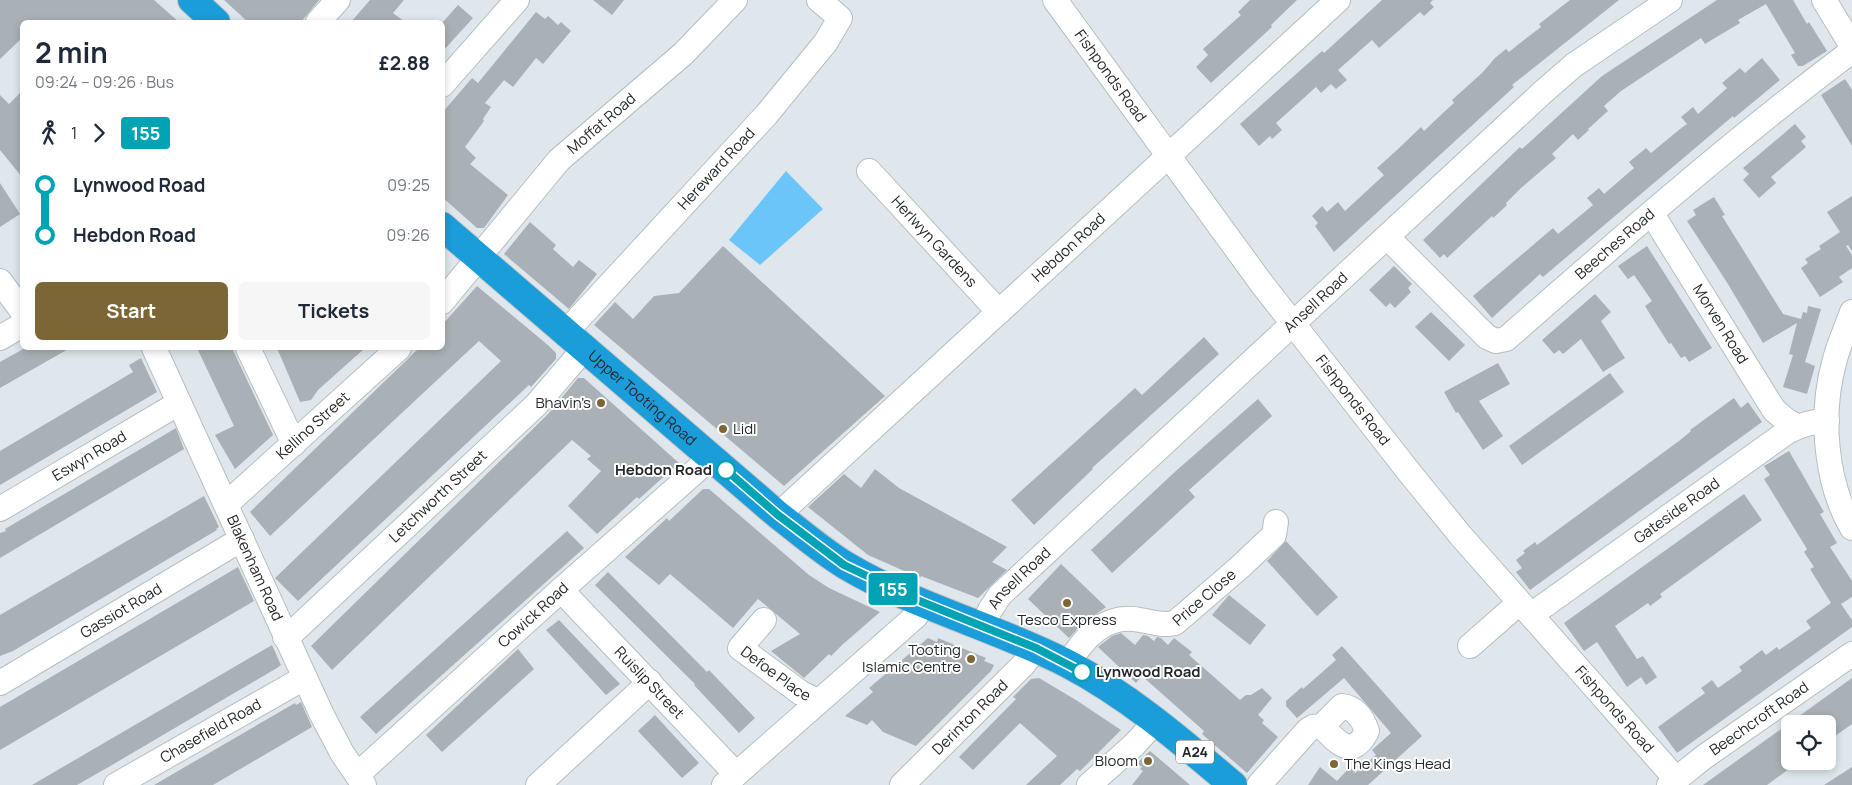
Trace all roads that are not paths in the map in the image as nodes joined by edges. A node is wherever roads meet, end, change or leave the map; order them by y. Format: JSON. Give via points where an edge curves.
{"nodes":[{"id":1,"x":192,"y":0,"type":"edge"},
{"id":2,"x":338,"y":0,"type":"edge"},
{"id":3,"x":517,"y":0,"type":"edge"},
{"id":4,"x":734,"y":0,"type":"edge"},
{"id":5,"x":819,"y":0,"type":"edge"},
{"id":6,"x":1055,"y":0,"type":"edge"},
{"id":7,"x":1338,"y":0,"type":"edge"},
{"id":8,"x":1670,"y":0,"type":"edge"},
{"id":9,"x":1824,"y":0,"type":"edge"},
{"id":10,"x":214,"y":20,"type":"edge"},
{"id":11,"x":320,"y":20,"type":"edge"},
{"id":12,"x":1852,"y":46,"type":"edge"},
{"id":13,"x":1852,"y":51,"type":"edge"},
{"id":14,"x":445,"y":82,"type":"edge"},
{"id":15,"x":1168,"y":156,"type":"junction"},
{"id":16,"x":869,"y":172,"type":"dead end"},
{"id":17,"x":1650,"y":215,"type":"junction"},
{"id":18,"x":445,"y":229,"type":"edge"},
{"id":19,"x":1387,"y":237,"type":"junction"},
{"id":20,"x":480,"y":258,"type":"junction"},
{"id":21,"x":0,"y":281,"type":"edge"},
{"id":22,"x":445,"y":299,"type":"edge"},
{"id":23,"x":20,"y":308,"type":"edge"},
{"id":24,"x":999,"y":312,"type":"junction"},
{"id":25,"x":1852,"y":312,"type":"edge"},
{"id":26,"x":1294,"y":324,"type":"junction"},
{"id":27,"x":20,"y":325,"type":"edge"},
{"id":28,"x":0,"y":338,"type":"edge"},
{"id":29,"x":575,"y":340,"type":"junction"},
{"id":30,"x":155,"y":350,"type":"edge"},
{"id":31,"x":249,"y":350,"type":"edge"},
{"id":32,"x":397,"y":350,"type":"edge"},
{"id":33,"x":179,"y":403,"type":"junction"},
{"id":34,"x":1827,"y":421,"type":"junction"},
{"id":35,"x":1797,"y":426,"type":"junction"},
{"id":36,"x":294,"y":444,"type":"junction"},
{"id":37,"x":710,"y":456,"type":"junction"},
{"id":38,"x":226,"y":502,"type":"junction"},
{"id":39,"x":0,"y":509,"type":"edge"},
{"id":40,"x":778,"y":515,"type":"junction"},
{"id":41,"x":1276,"y":522,"type":"dead end"},
{"id":42,"x":1852,"y":528,"type":"edge"},
{"id":43,"x":242,"y":540,"type":"junction"},
{"id":44,"x":561,"y":590,"type":"junction"},
{"id":45,"x":922,"y":602,"type":"junction"},
{"id":46,"x":1525,"y":609,"type":"junction"},
{"id":47,"x":764,"y":620,"type":"dead end"},
{"id":48,"x":982,"y":626,"type":"junction"},
{"id":49,"x":285,"y":637,"type":"junction"},
{"id":50,"x":1470,"y":646,"type":"dead end"},
{"id":51,"x":1036,"y":648,"type":"junction"},
{"id":52,"x":1852,"y":654,"type":"edge"},
{"id":53,"x":1068,"y":664,"type":"junction"},
{"id":54,"x":304,"y":678,"type":"junction"},
{"id":55,"x":650,"y":682,"type":"junction"},
{"id":56,"x":0,"y":683,"type":"edge"},
{"id":57,"x":818,"y":701,"type":"junction"},
{"id":58,"x":1156,"y":721,"type":"junction"},
{"id":59,"x":1322,"y":726,"type":"dead end"},
{"id":60,"x":361,"y":780,"type":"edge"},
{"id":61,"x":730,"y":780,"type":"edge"},
{"id":62,"x":1672,"y":782,"type":"edge"},
{"id":63,"x":116,"y":785,"type":"edge"},
{"id":64,"x":538,"y":785,"type":"edge"},
{"id":65,"x":902,"y":785,"type":"edge"},
{"id":66,"x":1089,"y":785,"type":"edge"},
{"id":67,"x":1233,"y":785,"type":"edge"},
{"id":68,"x":1259,"y":785,"type":"edge"}],
"edges":[{"from":1,"to":10,"type":"highway"},
{"from":2,"to":11,"type":"street"},
{"from":3,"to":14,"type":"street"},
{"from":4,"to":20,"type":"street","name":"Moffat Road","via":[[683,54],[560,160]]},
{"from":5,"to":29,"type":"street","name":"Hereward Road","via":[[840,18],[826,42]]},
{"from":6,"to":15,"type":"street","name":"Fishponds Road"},
{"from":7,"to":15,"type":"street","name":"Hebdon Road"},
{"from":8,"to":19,"type":"street","name":"Ansell Road","via":[[1574,65]]},
{"from":9,"to":12,"type":"street"},
{"from":13,"to":17,"type":"street","name":"Beeches Road","via":[[1742,136]]},
{"from":15,"to":24,"type":"street","name":"Hebdon Road"},
{"from":15,"to":26,"type":"street","name":"Fishponds Road"},
{"from":16,"to":24,"type":"street","name":"Herlwyn Gardens"},
{"from":17,"to":19,"type":"street","name":"Beeches Road","via":[[1506,339],[1496,342],[1481,332]]},
{"from":17,"to":35,"type":"street","name":"Morven Road","via":[[1769,403],[1780,416]]},
{"from":18,"to":20,"type":"highway","name":"Upper Tooting Road","number":"A24"},
{"from":19,"to":26,"type":"street","name":"Ansell Road"},
{"from":20,"to":22,"type":"street"},
{"from":20,"to":29,"type":"highway","name":"Upper Tooting Road","number":"A24"},
{"from":21,"to":23,"type":"street"},
{"from":24,"to":40,"type":"street","name":"Hebdon Road"},
{"from":25,"to":34,"type":"street","via":[[1834,363]]},
{"from":26,"to":46,"type":"street","name":"Fishponds Road","via":[[1460,536]]},
{"from":26,"to":48,"type":"street","name":"Ansell Road","via":[[1000,595]]},
{"from":27,"to":28,"type":"street"},
{"from":29,"to":37,"type":"highway","name":"Upper Tooting Road","number":"A24"},
{"from":29,"to":49,"type":"street","name":"Letchworth Street","via":[[536,404]]},
{"from":30,"to":33,"type":"street","name":"Blakenham Road"},
{"from":31,"to":36,"type":"street"},
{"from":32,"to":36,"type":"street","name":"Kellino Street"},
{"from":33,"to":38,"type":"street","name":"Blakenham Road"},
{"from":33,"to":39,"type":"street","name":"Eswyn Road"},
{"from":34,"to":35,"type":"street","name":"Gateside Road"},
{"from":34,"to":42,"type":"street","via":[[1833,484]]},
{"from":35,"to":46,"type":"street","name":"Gateside Road"},
{"from":36,"to":38,"type":"street","name":"Kellino Street"},
{"from":37,"to":40,"type":"highway","name":"Upper Tooting Road","number":"A24"},
{"from":37,"to":44,"type":"street","name":"Cowick Road"},
{"from":38,"to":43,"type":"street","name":"Blakenham Road"},
{"from":40,"to":45,"type":"highway","name":"Upper Tooting Road","number":"A24","via":[[844,565]]},
{"from":41,"to":53,"type":"street","name":"Price Close","via":[[1274,535],[1175,623],[1165,625],[1114,619],[1090,635]]},
{"from":43,"to":49,"type":"street","name":"Blakenham Road"},
{"from":43,"to":56,"type":"street","name":"Gassiot Road"},
{"from":44,"to":55,"type":"street","name":"Ruislip Street"},
{"from":44,"to":60,"type":"street","name":"Cowick Road"},
{"from":45,"to":48,"type":"highway","name":"Upper Tooting Road","number":"A24"},
{"from":45,"to":57,"type":"street","via":[[916,616]]},
{"from":46,"to":50,"type":"street","name":"Gateside Road"},
{"from":46,"to":62,"type":"street","name":"Fishponds Road"},
{"from":47,"to":57,"type":"street","name":"Defoe Place","via":[[740,648],[801,693]]},
{"from":48,"to":51,"type":"highway","name":"Upper Tooting Road","number":"A24"},
{"from":49,"to":54,"type":"street","name":"Blakenham Road"},
{"from":51,"to":53,"type":"highway","name":"Upper Tooting Road","number":"A24"},
{"from":51,"to":65,"type":"street","name":"Derinton Road","via":[[1023,665]]},
{"from":52,"to":62,"type":"street","name":"Beechcroft Road"},
{"from":53,"to":58,"type":"highway","name":"Upper Tooting Road","number":"A24"},
{"from":54,"to":60,"type":"street","name":"Blakenham Road","via":[[332,736]]},
{"from":54,"to":63,"type":"street","name":"Chasefield Road"},
{"from":55,"to":61,"type":"street","name":"Ruislip Street"},
{"from":55,"to":64,"type":"street"},
{"from":57,"to":61,"type":"street"},
{"from":58,"to":66,"type":"street"},
{"from":58,"to":67,"type":"highway","name":"Upper Tooting Road","number":"A24"},
{"from":59,"to":68,"type":"street","via":[[1308,730]]}]}
